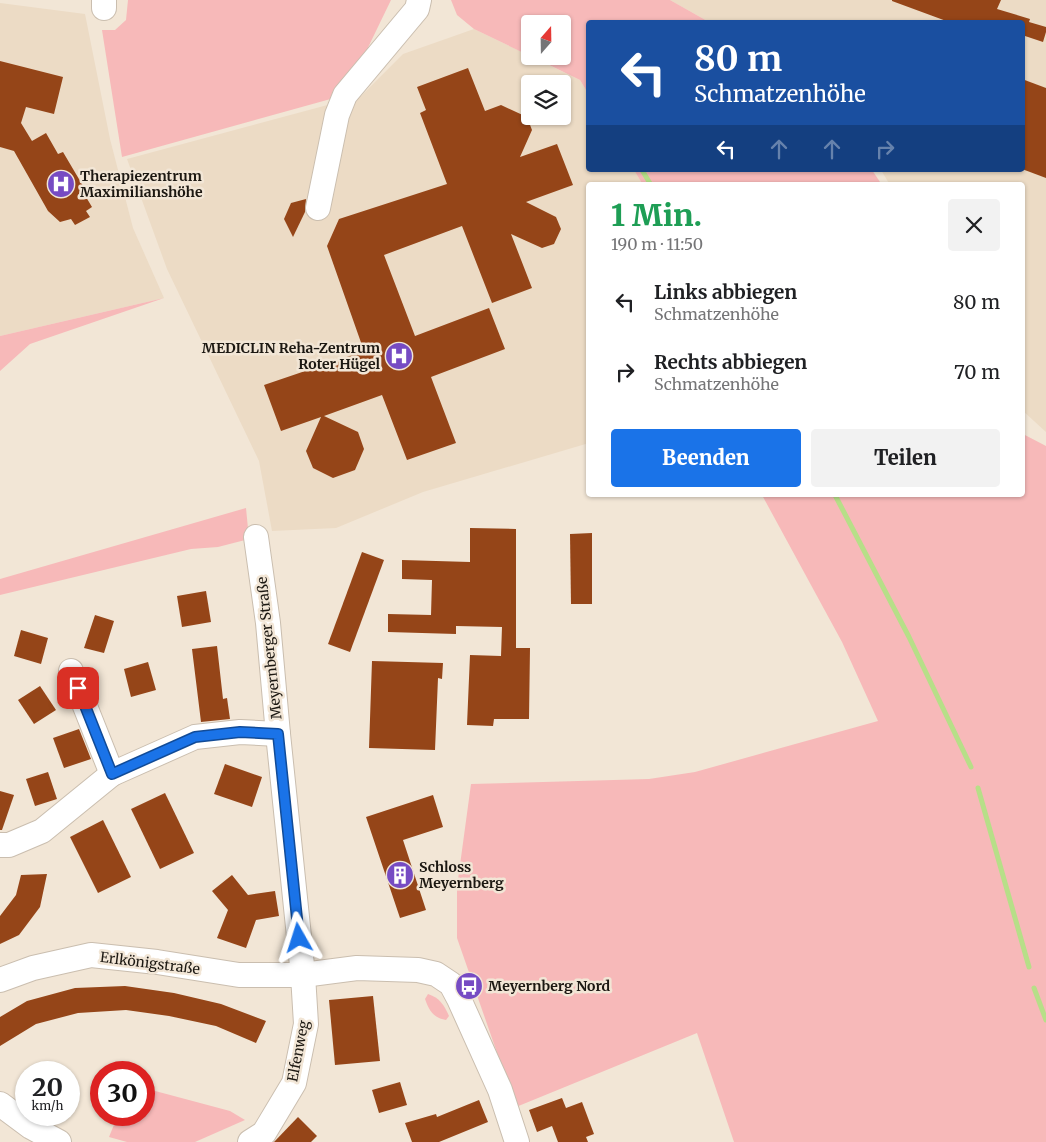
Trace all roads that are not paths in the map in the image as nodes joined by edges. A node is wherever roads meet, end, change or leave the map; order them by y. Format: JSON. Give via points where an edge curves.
{"nodes":[{"id":1,"x":419,"y":0,"type":"edge"},
{"id":2,"x":318,"y":208,"type":"dead end"},
{"id":3,"x":256,"y":537,"type":"dead end"},
{"id":4,"x":71,"y":671,"type":"dead end"},
{"id":5,"x":278,"y":734,"type":"junction"},
{"id":6,"x":112,"y":774,"type":"junction"},
{"id":7,"x":0,"y":845,"type":"edge"},
{"id":8,"x":303,"y":975,"type":"junction"},
{"id":9,"x":0,"y":980,"type":"edge"},
{"id":10,"x":0,"y":1104,"type":"edge"},
{"id":11,"x":59,"y":1142,"type":"edge"},
{"id":12,"x":250,"y":1142,"type":"edge"},
{"id":13,"x":517,"y":1142,"type":"edge"}],
"edges":[{"from":1,"to":2,"type":"street","via":[[417,9],[345,95],[337,115]]},
{"from":3,"to":5,"type":"street","name":"Meyernberger Straße"},
{"from":4,"to":6,"type":"street"},
{"from":5,"to":6,"type":"street","via":[[240,732],[195,737]]},
{"from":5,"to":8,"type":"street","name":"Meyernberger Straße"},
{"from":6,"to":7,"type":"street","via":[[42,831],[8,845]]},
{"from":8,"to":9,"type":"street","name":"Erlkönigstraße","via":[[239,975],[91,955],[33,968]]},
{"from":8,"to":12,"type":"street","name":"Elfenweg","via":[[306,1024],[294,1083],[264,1133]]},
{"from":8,"to":13,"type":"street","via":[[356,968],[418,970],[436,974],[450,984],[500,1090]]},
{"from":10,"to":11,"type":"street","via":[[31,1127]]}]}
